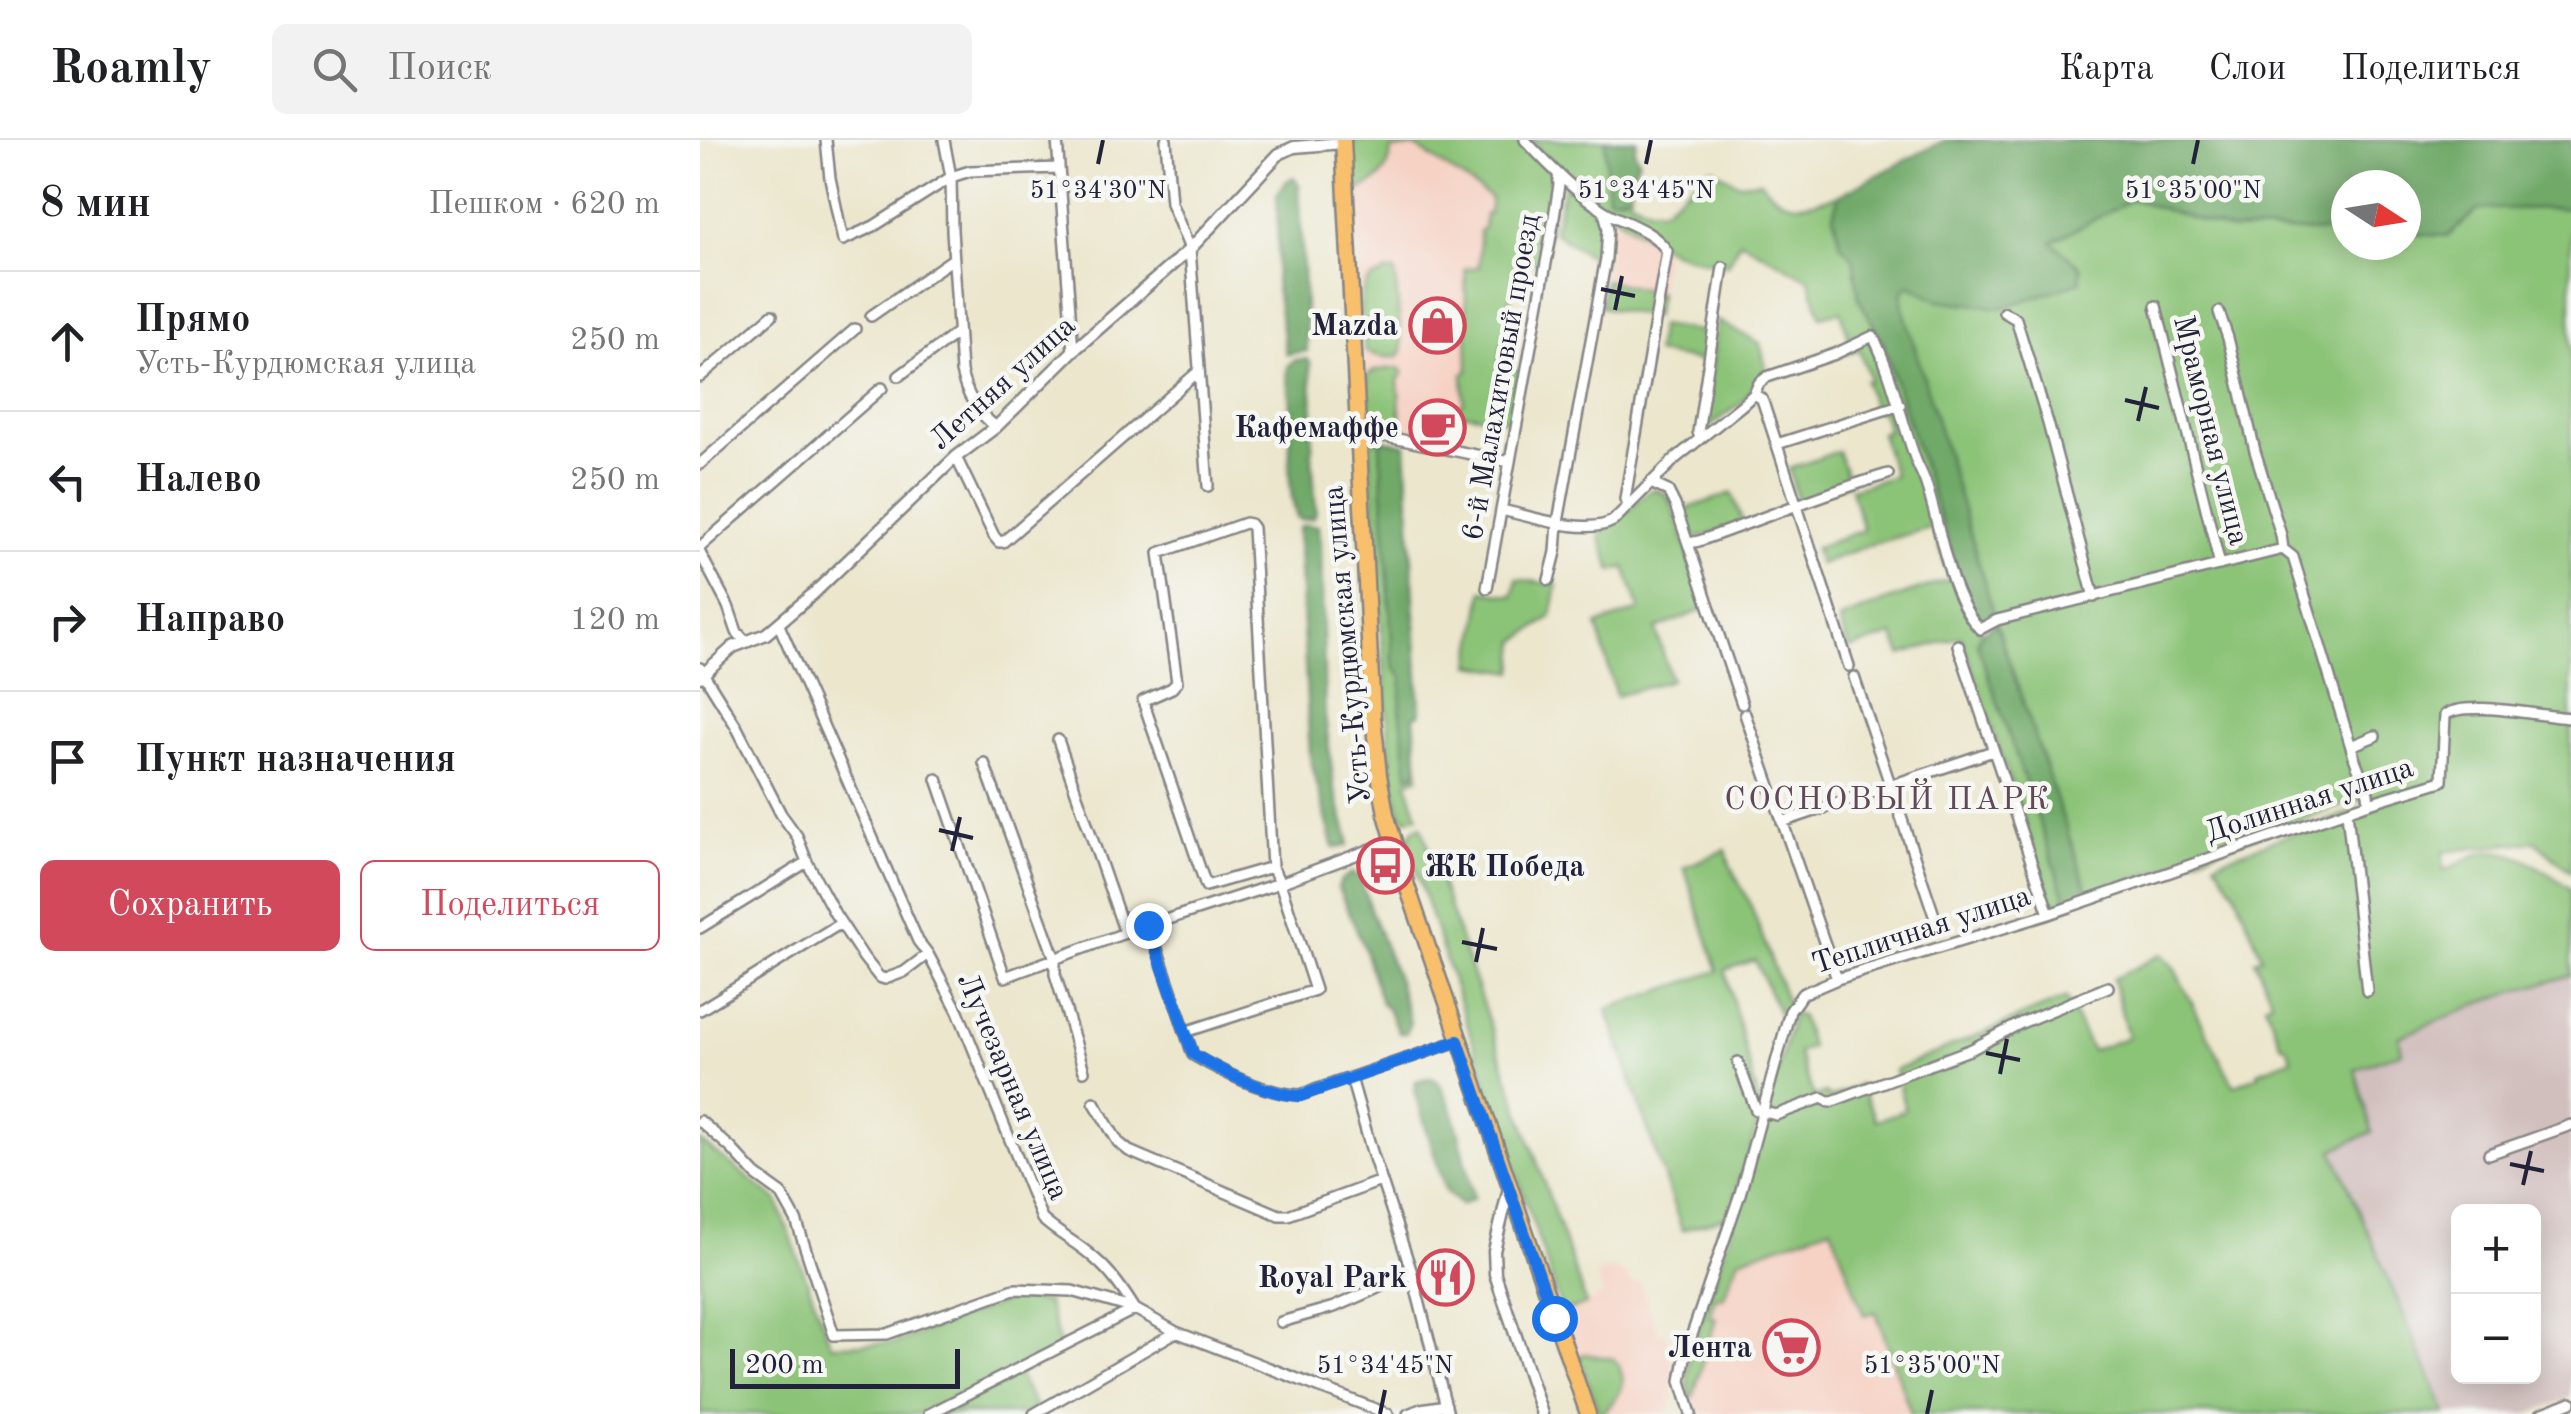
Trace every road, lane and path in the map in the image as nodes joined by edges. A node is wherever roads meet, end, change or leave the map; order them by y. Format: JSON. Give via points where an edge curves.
{"nodes":[{"id":1,"x":826,"y":140,"type":"edge"},
{"id":2,"x":944,"y":140,"type":"edge"},
{"id":3,"x":1057,"y":140,"type":"edge"},
{"id":4,"x":1166,"y":140,"type":"edge"},
{"id":5,"x":1524,"y":140,"type":"edge"},
{"id":6,"x":1343,"y":142,"type":"edge"},
{"id":7,"x":1059,"y":168,"type":"junction"},
{"id":8,"x":1558,"y":174,"type":"junction"},
{"id":9,"x":951,"y":177,"type":"junction"},
{"id":10,"x":1604,"y":212,"type":"junction"},
{"id":11,"x":1190,"y":250,"type":"junction"},
{"id":12,"x":953,"y":259,"type":"junction"},
{"id":13,"x":1723,"y":267,"type":"dead end"},
{"id":14,"x":2156,"y":306,"type":"dead end"},
{"id":15,"x":2004,"y":312,"type":"dead end"},
{"id":16,"x":2219,"y":312,"type":"dead end"},
{"id":17,"x":772,"y":315,"type":"dead end"},
{"id":18,"x":870,"y":316,"type":"dead end"},
{"id":19,"x":855,"y":329,"type":"dead end"},
{"id":20,"x":958,"y":332,"type":"junction"},
{"id":21,"x":1073,"y":351,"type":"junction"},
{"id":22,"x":1199,"y":370,"type":"junction"},
{"id":23,"x":899,"y":376,"type":"dead end"},
{"id":24,"x":700,"y":377,"type":"edge"},
{"id":25,"x":882,"y":388,"type":"dead end"},
{"id":26,"x":1754,"y":394,"type":"junction"},
{"id":27,"x":1900,"y":405,"type":"junction"},
{"id":28,"x":996,"y":427,"type":"junction"},
{"id":29,"x":1700,"y":438,"type":"junction"},
{"id":30,"x":1358,"y":439,"type":"junction"},
{"id":31,"x":1778,"y":444,"type":"junction"},
{"id":32,"x":956,"y":458,"type":"junction"},
{"id":33,"x":1510,"y":462,"type":"junction"},
{"id":34,"x":700,"y":464,"type":"edge"},
{"id":35,"x":1888,"y":474,"type":"dead end"},
{"id":36,"x":1652,"y":481,"type":"junction"},
{"id":37,"x":1208,"y":486,"type":"dead end"},
{"id":38,"x":1628,"y":504,"type":"junction"},
{"id":39,"x":1797,"y":506,"type":"junction"},
{"id":40,"x":1501,"y":510,"type":"junction"},
{"id":41,"x":1558,"y":522,"type":"junction"},
{"id":42,"x":1688,"y":543,"type":"junction"},
{"id":43,"x":2283,"y":549,"type":"junction"},
{"id":44,"x":700,"y":550,"type":"edge"},
{"id":45,"x":2220,"y":565,"type":"junction"},
{"id":46,"x":1550,"y":580,"type":"dead end"},
{"id":47,"x":1487,"y":588,"type":"dead end"},
{"id":48,"x":2094,"y":597,"type":"junction"},
{"id":49,"x":779,"y":624,"type":"junction"},
{"id":50,"x":746,"y":642,"type":"junction"},
{"id":51,"x":1958,"y":645,"type":"dead end"},
{"id":52,"x":1850,"y":666,"type":"dead end"},
{"id":53,"x":701,"y":673,"type":"edge"},
{"id":54,"x":1854,"y":677,"type":"dead end"},
{"id":55,"x":2571,"y":718,"type":"edge"},
{"id":56,"x":2376,"y":736,"type":"dead end"},
{"id":57,"x":1058,"y":740,"type":"dead end"},
{"id":58,"x":2351,"y":746,"type":"junction"},
{"id":59,"x":1993,"y":750,"type":"junction"},
{"id":60,"x":984,"y":763,"type":"dead end"},
{"id":61,"x":937,"y":778,"type":"dead end"},
{"id":62,"x":1890,"y":785,"type":"junction"},
{"id":63,"x":2369,"y":803,"type":"junction"},
{"id":64,"x":2348,"y":812,"type":"junction"},
{"id":65,"x":1782,"y":822,"type":"junction"},
{"id":66,"x":1394,"y":841,"type":"junction"},
{"id":67,"x":807,"y":862,"type":"junction"},
{"id":68,"x":1272,"y":867,"type":"junction"},
{"id":69,"x":1280,"y":883,"type":"junction"},
{"id":70,"x":1206,"y":886,"type":"junction"},
{"id":71,"x":1212,"y":904,"type":"junction"},
{"id":72,"x":2064,"y":908,"type":"joint"},
{"id":73,"x":2049,"y":914,"type":"junction"},
{"id":74,"x":841,"y":924,"type":"junction"},
{"id":75,"x":1148,"y":925,"type":"junction"},
{"id":76,"x":700,"y":928,"type":"edge"},
{"id":77,"x":1939,"y":930,"type":"dead end"},
{"id":78,"x":1125,"y":933,"type":"junction"},
{"id":79,"x":928,"y":954,"type":"junction"},
{"id":80,"x":1055,"y":959,"type":"junction"},
{"id":81,"x":1838,"y":980,"type":"junction"},
{"id":82,"x":2108,"y":987,"type":"dead end"},
{"id":83,"x":2367,"y":991,"type":"dead end"},
{"id":84,"x":700,"y":1010,"type":"edge"},
{"id":85,"x":1185,"y":1032,"type":"junction"},
{"id":86,"x":1458,"y":1041,"type":"junction"},
{"id":87,"x":1738,"y":1062,"type":"dead end"},
{"id":88,"x":1084,"y":1070,"type":"dead end"},
{"id":89,"x":1351,"y":1078,"type":"junction"},
{"id":90,"x":1094,"y":1102,"type":"dead end"},
{"id":91,"x":1763,"y":1113,"type":"junction"},
{"id":92,"x":700,"y":1122,"type":"edge"},
{"id":93,"x":2571,"y":1125,"type":"edge"},
{"id":94,"x":2489,"y":1154,"type":"dead end"},
{"id":95,"x":1381,"y":1180,"type":"junction"},
{"id":96,"x":1509,"y":1187,"type":"junction"},
{"id":97,"x":1412,"y":1273,"type":"junction"},
{"id":98,"x":1135,"y":1308,"type":"junction"},
{"id":99,"x":1281,"y":1322,"type":"dead end"},
{"id":100,"x":1176,"y":1332,"type":"junction"},
{"id":101,"x":1054,"y":1402,"type":"junction"},
{"id":102,"x":2571,"y":1402,"type":"edge"},
{"id":103,"x":1447,"y":1409,"type":"edge"},
{"id":104,"x":929,"y":1414,"type":"edge"},
{"id":105,"x":1034,"y":1414,"type":"edge"},
{"id":106,"x":1061,"y":1414,"type":"edge"},
{"id":107,"x":1388,"y":1414,"type":"edge"},
{"id":108,"x":1408,"y":1414,"type":"edge"},
{"id":109,"x":1542,"y":1414,"type":"edge"},
{"id":110,"x":1588,"y":1414,"type":"edge"},
{"id":111,"x":1691,"y":1414,"type":"edge"},
{"id":112,"x":2541,"y":1414,"type":"edge"}],
"edges":[{"from":1,"to":9,"type":"street","via":[[843,240]]},
{"from":2,"to":9,"type":"street"},
{"from":3,"to":7,"type":"street"},
{"from":4,"to":11,"type":"street","via":[[1171,203]]},
{"from":5,"to":8,"type":"street"},
{"from":6,"to":11,"type":"street","name":"Летняя улица","via":[[1280,154]]},
{"from":6,"to":30,"type":"main road","name":"Усть-Курдюмская улица"},
{"from":7,"to":9,"type":"street"},
{"from":7,"to":21,"type":"street"},
{"from":8,"to":10,"type":"street"},
{"from":8,"to":33,"type":"street","name":"6-й Малахитовый проезд"},
{"from":9,"to":12,"type":"street"},
{"from":10,"to":38,"type":"street","via":[[1664,245],[1668,259]]},
{"from":10,"to":41,"type":"street","via":[[1606,258]]},
{"from":11,"to":21,"type":"street","name":"Летняя улица"},
{"from":11,"to":22,"type":"street"},
{"from":12,"to":18,"type":"street"},
{"from":12,"to":20,"type":"street"},
{"from":13,"to":29,"type":"street"},
{"from":14,"to":45,"type":"street","name":"Мраморная улица"},
{"from":15,"to":48,"type":"street","via":[[2016,318]]},
{"from":16,"to":43,"type":"street"},
{"from":17,"to":24,"type":"street"},
{"from":19,"to":34,"type":"street"},
{"from":20,"to":23,"type":"street"},
{"from":20,"to":28,"type":"street","via":[[965,389]]},
{"from":21,"to":28,"type":"street","name":"Летняя улица"},
{"from":22,"to":32,"type":"street","via":[[1003,542]]},
{"from":22,"to":37,"type":"street"},
{"from":25,"to":44,"type":"street"},
{"from":26,"to":27,"type":"street","via":[[1767,377],[1873,336]]},
{"from":26,"to":29,"type":"street"},
{"from":26,"to":31,"type":"street","via":[[1762,399]]},
{"from":27,"to":31,"type":"street"},
{"from":27,"to":48,"type":"street","via":[[1945,553],[1968,616],[1980,629]]},
{"from":28,"to":32,"type":"street","name":"Летняя улица"},
{"from":29,"to":36,"type":"street"},
{"from":30,"to":33,"type":"street","via":[[1383,436]]},
{"from":30,"to":66,"type":"main road","name":"Усть-Курдюмская улица","via":[[1373,716]]},
{"from":31,"to":39,"type":"street"},
{"from":32,"to":49,"type":"street","name":"Летняя улица"},
{"from":33,"to":40,"type":"street","name":"6-й Малахитовый проезд"},
{"from":35,"to":39,"type":"street"},
{"from":36,"to":38,"type":"street"},
{"from":36,"to":42,"type":"street","via":[[1668,491]]},
{"from":38,"to":41,"type":"street","via":[[1603,526]]},
{"from":39,"to":42,"type":"street"},
{"from":39,"to":52,"type":"street"},
{"from":40,"to":41,"type":"street"},
{"from":40,"to":47,"type":"street","name":"6-й Малахитовый проезд"},
{"from":41,"to":46,"type":"street"},
{"from":42,"to":65,"type":"street"},
{"from":43,"to":45,"type":"street"},
{"from":43,"to":58,"type":"street","via":[[2292,557]]},
{"from":44,"to":50,"type":"street"},
{"from":45,"to":48,"type":"street"},
{"from":49,"to":50,"type":"street","name":"Летняя улица"},
{"from":49,"to":79,"type":"street"},
{"from":50,"to":53,"type":"street","name":"Летняя улица"},
{"from":51,"to":59,"type":"street"},
{"from":53,"to":67,"type":"street","name":"Лучезарная улица"},
{"from":54,"to":62,"type":"street"},
{"from":55,"to":63,"type":"street","name":"Долинная улица","via":[[2453,709],[2445,715],[2442,781]]},
{"from":56,"to":58,"type":"street"},
{"from":57,"to":78,"type":"street"},
{"from":58,"to":63,"type":"street"},
{"from":59,"to":62,"type":"street"},
{"from":59,"to":73,"type":"street"},
{"from":60,"to":80,"type":"street"},
{"from":61,"to":80,"type":"street","via":[[1006,977]]},
{"from":62,"to":65,"type":"street"},
{"from":62,"to":77,"type":"street"},
{"from":63,"to":64,"type":"street","name":"Долинная улица"},
{"from":64,"to":72,"type":"street","name":"Долинная улица"},
{"from":64,"to":83,"type":"street"},
{"from":65,"to":81,"type":"street"},
{"from":66,"to":69,"type":"street"},
{"from":66,"to":86,"type":"main road","name":"Усть-Курдюмская улица"},
{"from":67,"to":74,"type":"street","name":"Лучезарная улица"},
{"from":67,"to":76,"type":"street"},
{"from":68,"to":69,"type":"street"},
{"from":68,"to":70,"type":"street"},
{"from":68,"to":70,"type":"street","via":[[1253,528],[1247,523],[1159,553],[1177,682],[1143,705]]},
{"from":69,"to":71,"type":"street"},
{"from":69,"to":85,"type":"street","via":[[1315,990]]},
{"from":70,"to":71,"type":"street"},
{"from":71,"to":75,"type":"street"},
{"from":72,"to":73,"type":"street","name":"Тепличная улица"},
{"from":73,"to":81,"type":"street","name":"Тепличная улица"},
{"from":74,"to":79,"type":"street","name":"Лучезарная улица","via":[[879,977],[904,972]]},
{"from":74,"to":84,"type":"street"},
{"from":75,"to":78,"type":"street"},
{"from":75,"to":85,"type":"street"},
{"from":78,"to":80,"type":"street"},
{"from":79,"to":98,"type":"street","name":"Лучезарная улица","via":[[958,1011],[1042,1219],[1093,1256]]},
{"from":80,"to":88,"type":"street"},
{"from":81,"to":91,"type":"street","name":"Тепличная улица","via":[[1810,990],[1790,1010]]},
{"from":82,"to":91,"type":"street","via":[[1972,1049],[1830,1102],[1822,1098],[1776,1115]]},
{"from":85,"to":89,"type":"street","via":[[1193,1054],[1275,1092],[1300,1096]]},
{"from":86,"to":89,"type":"street"},
{"from":86,"to":96,"type":"main road","name":"Усть-Курдюмская улица"},
{"from":87,"to":91,"type":"street"},
{"from":89,"to":95,"type":"street"},
{"from":90,"to":95,"type":"street","via":[[1130,1151],[1278,1216]]},
{"from":91,"to":111,"type":"street","via":[[1686,1352],[1682,1381]]},
{"from":92,"to":98,"type":"street","via":[[781,1193],[834,1335],[886,1334],[1014,1289],[1072,1292]]},
{"from":93,"to":94,"type":"street"},
{"from":95,"to":97,"type":"street"},
{"from":96,"to":109,"type":"street","via":[[1493,1261]]},
{"from":96,"to":110,"type":"main road","name":"Усть-Курдюмская улица"},
{"from":97,"to":99,"type":"street"},
{"from":97,"to":103,"type":"street"},
{"from":98,"to":100,"type":"street"},
{"from":98,"to":104,"type":"street"},
{"from":100,"to":101,"type":"street"},
{"from":100,"to":107,"type":"street"},
{"from":101,"to":105,"type":"street"},
{"from":101,"to":106,"type":"street"},
{"from":102,"to":112,"type":"street"},
{"from":103,"to":108,"type":"street"}]}
